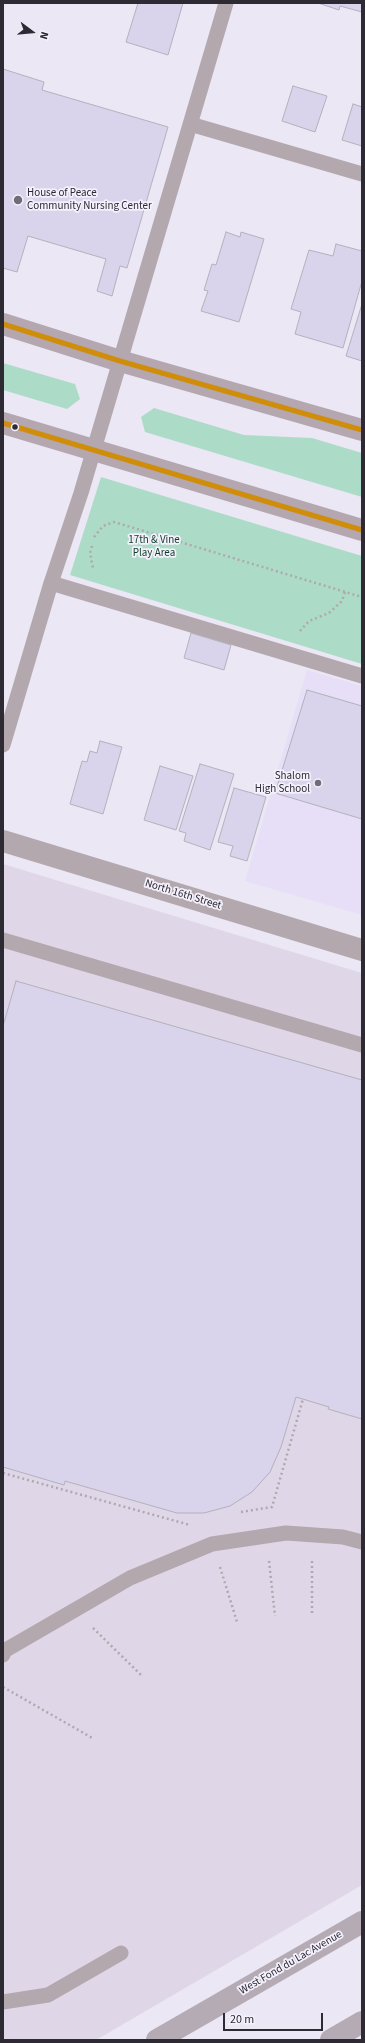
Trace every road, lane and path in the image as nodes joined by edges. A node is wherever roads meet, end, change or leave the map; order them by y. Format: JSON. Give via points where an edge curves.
{"nodes":[{"id":1,"x":226,"y":3,"type":"edge"},
{"id":2,"x":190,"y":124,"type":"junction"},
{"id":3,"x":362,"y":174,"type":"edge"},
{"id":4,"x":3,"y":324,"type":"edge"},
{"id":5,"x":120,"y":361,"type":"junction"},
{"id":6,"x":3,"y":422,"type":"edge"},
{"id":7,"x":362,"y":430,"type":"edge"},
{"id":8,"x":93,"y":450,"type":"junction"},
{"id":9,"x":114,"y":522,"type":"dead end"},
{"id":10,"x":362,"y":530,"type":"edge"},
{"id":11,"x":51,"y":583,"type":"junction"},
{"id":12,"x":346,"y":592,"type":"junction"},
{"id":13,"x":362,"y":597,"type":"edge"},
{"id":14,"x":297,"y":636,"type":"dead end"},
{"id":15,"x":362,"y":676,"type":"edge"},
{"id":16,"x":3,"y":745,"type":"edge"},
{"id":17,"x":3,"y":840,"type":"edge"},
{"id":18,"x":3,"y":940,"type":"edge"},
{"id":19,"x":362,"y":950,"type":"edge"},
{"id":20,"x":362,"y":1045,"type":"edge"},
{"id":21,"x":302,"y":1399,"type":"dead end"},
{"id":22,"x":3,"y":1473,"type":"edge"},
{"id":23,"x":236,"y":1514,"type":"dead end"},
{"id":24,"x":313,"y":1534,"type":"junction"},
{"id":25,"x":362,"y":1542,"type":"edge"},
{"id":26,"x":212,"y":1544,"type":"junction"},
{"id":27,"x":75,"y":1610,"type":"junction"},
{"id":28,"x":312,"y":1613,"type":"dead end"},
{"id":29,"x":237,"y":1622,"type":"dead end"},
{"id":30,"x":3,"y":1655,"type":"edge"},
{"id":31,"x":141,"y":1675,"type":"dead end"},
{"id":32,"x":3,"y":1687,"type":"edge"},
{"id":33,"x":94,"y":1739,"type":"dead end"},
{"id":34,"x":362,"y":1922,"type":"edge"},
{"id":35,"x":121,"y":1953,"type":"dead end"},
{"id":36,"x":3,"y":2002,"type":"edge"},
{"id":37,"x":362,"y":2022,"type":"edge"},
{"id":38,"x":157,"y":2040,"type":"edge"},
{"id":39,"x":331,"y":2040,"type":"edge"}],
"edges":[{"from":1,"to":2,"type":"lane"},
{"from":2,"to":3,"type":"lane"},
{"from":2,"to":5,"type":"lane"},
{"from":4,"to":5,"type":"main road"},
{"from":5,"to":7,"type":"main road"},
{"from":5,"to":8,"type":"lane"},
{"from":6,"to":8,"type":"main road"},
{"from":8,"to":10,"type":"main road"},
{"from":8,"to":11,"type":"lane"},
{"from":9,"to":12,"type":"path"},
{"from":11,"to":15,"type":"lane"},
{"from":11,"to":16,"type":"lane"},
{"from":12,"to":13,"type":"path"},
{"from":12,"to":14,"type":"path","via":[[342,601],[329,613],[309,621]]},
{"from":17,"to":19,"type":"street","name":"North 16th Street"},
{"from":18,"to":20,"type":"lane"},
{"from":21,"to":23,"type":"path","via":[[272,1507]]},
{"from":22,"to":26,"type":"path","via":[[192,1526]]},
{"from":24,"to":25,"type":"lane"},
{"from":24,"to":26,"type":"lane","via":[[286,1533]]},
{"from":24,"to":28,"type":"path"},
{"from":26,"to":27,"type":"lane","via":[[130,1578]]},
{"from":26,"to":29,"type":"path"},
{"from":27,"to":30,"type":"lane","via":[[4,1651]]},
{"from":27,"to":31,"type":"path"},
{"from":32,"to":33,"type":"path"},
{"from":34,"to":38,"type":"main road","name":"West Fond du Lac Avenue"},
{"from":35,"to":36,"type":"lane","via":[[48,1995]]},
{"from":37,"to":39,"type":"main road"}]}
